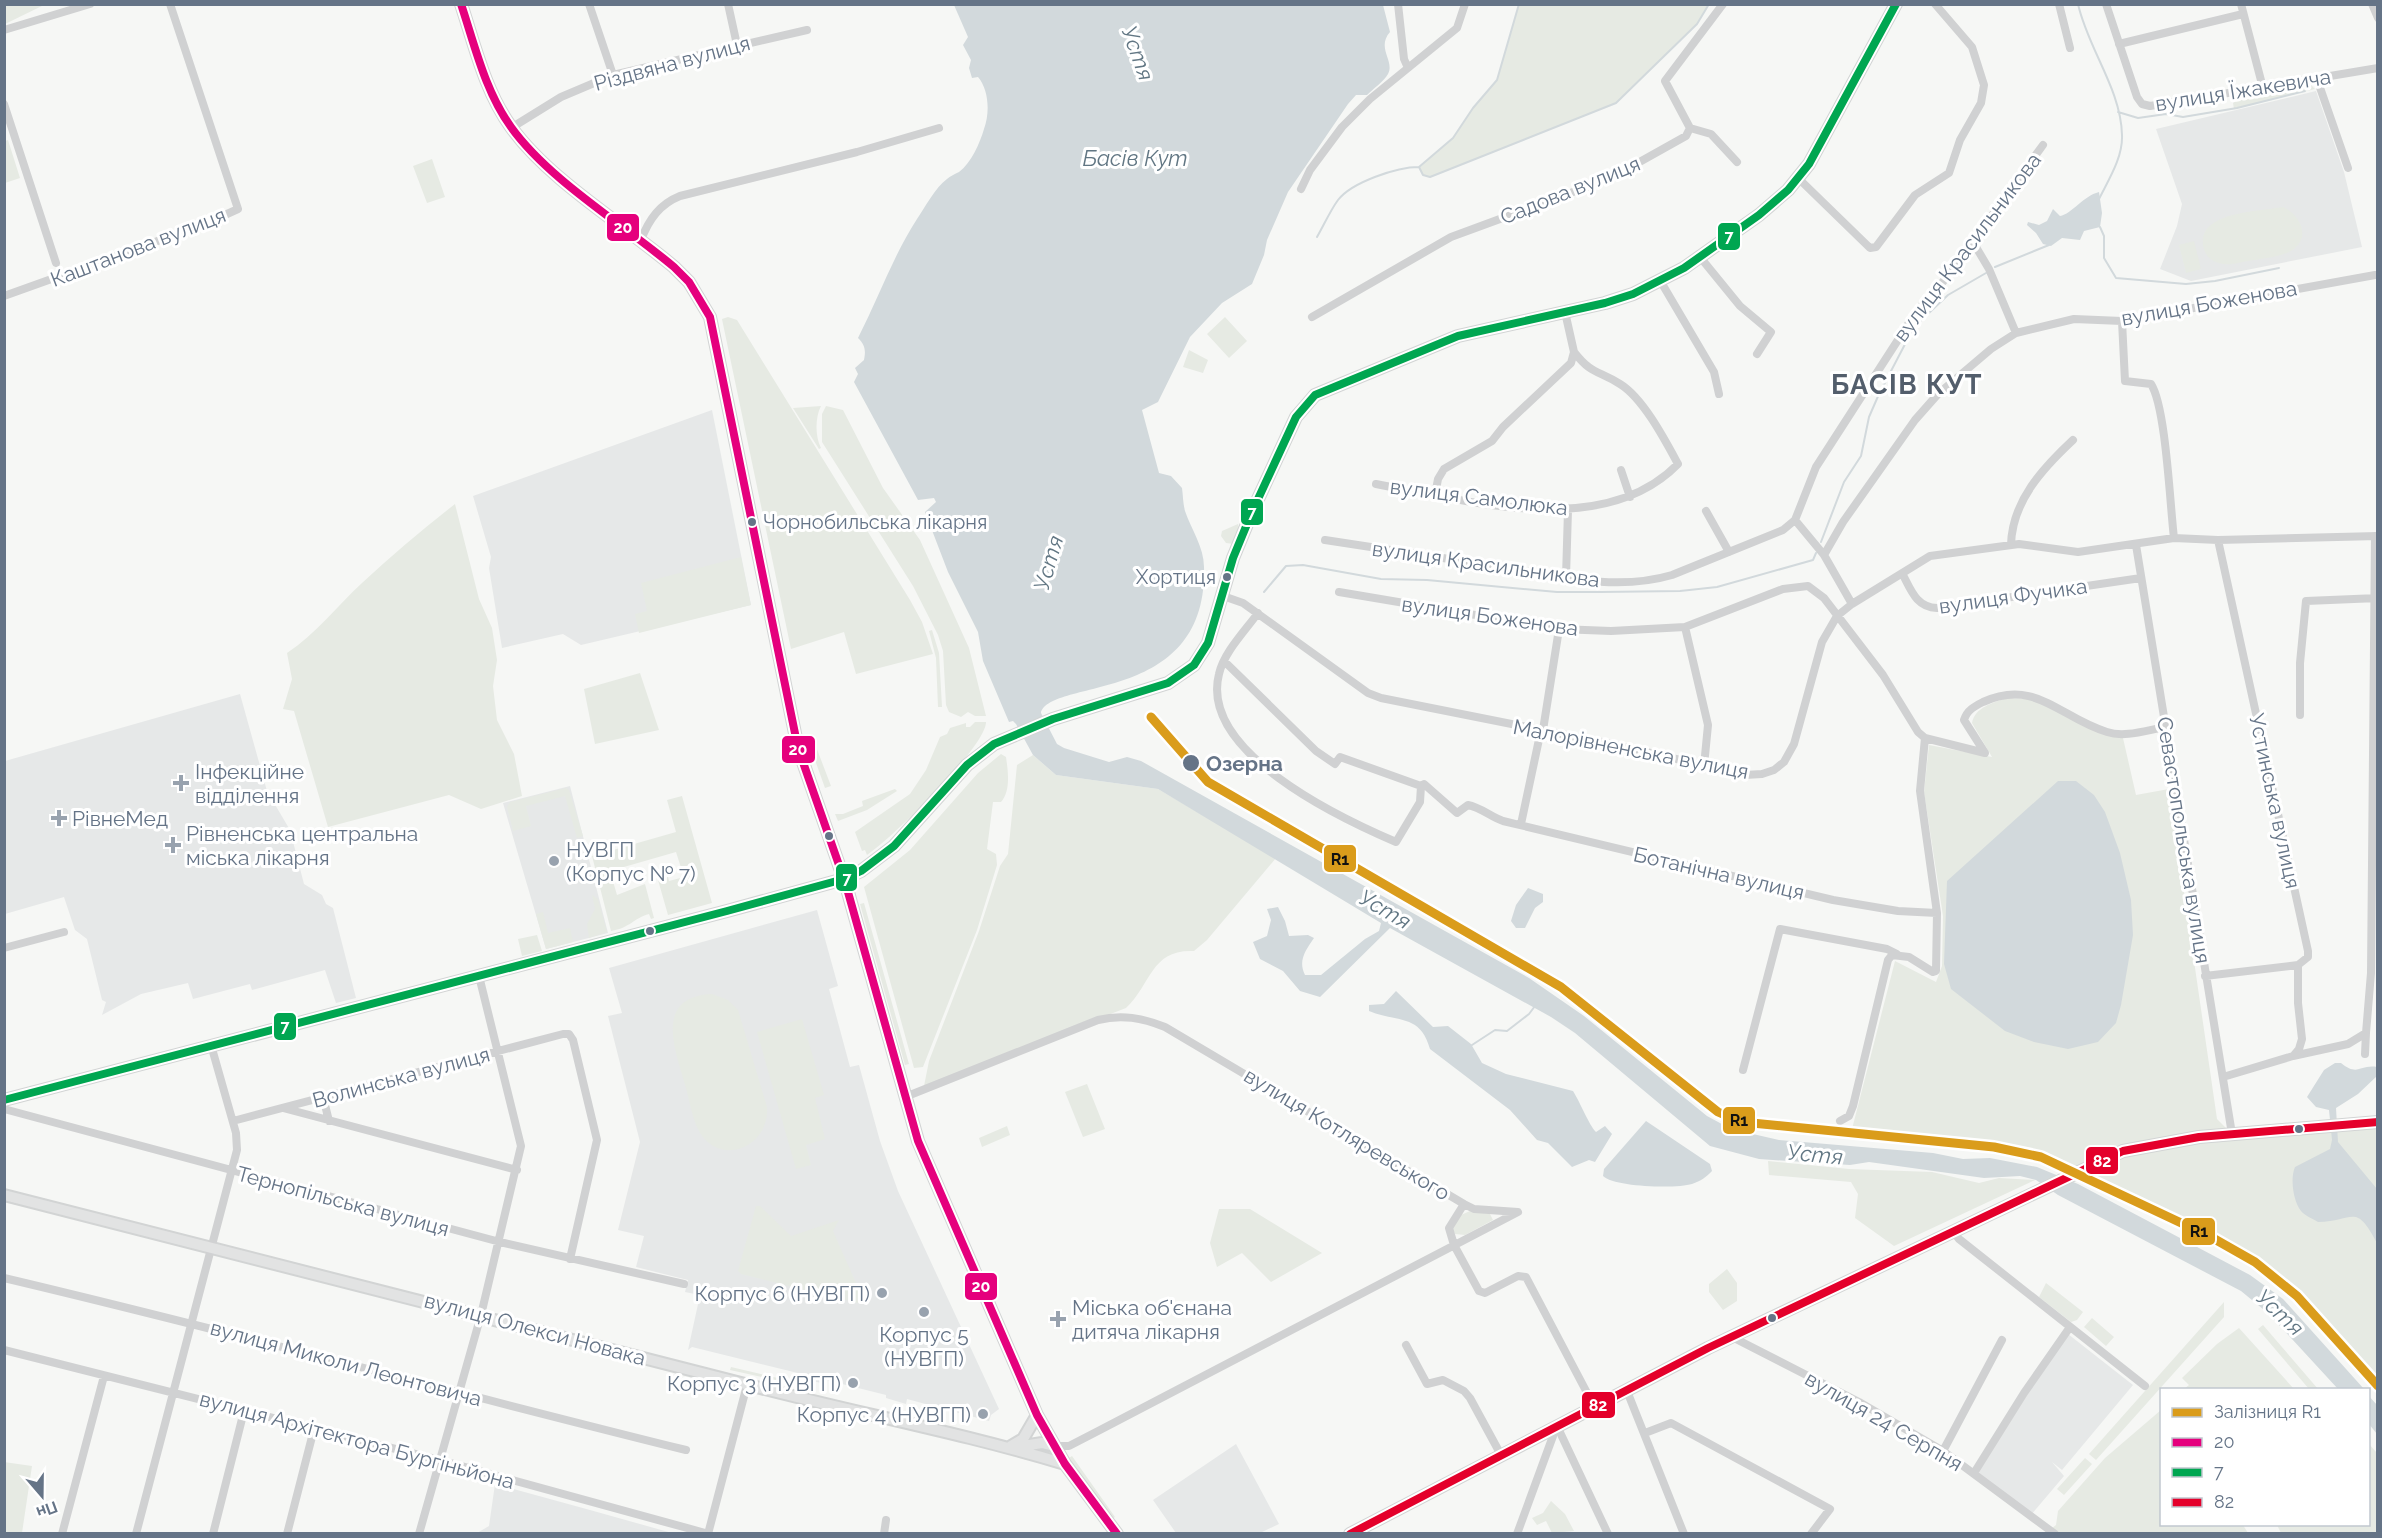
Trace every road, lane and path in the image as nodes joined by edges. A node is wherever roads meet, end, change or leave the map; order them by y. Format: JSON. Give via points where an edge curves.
{"nodes":[{"id":1,"x":90,"y":4,"type":"edge"},
{"id":2,"x":170,"y":4,"type":"edge"},
{"id":3,"x":461,"y":4,"type":"edge"},
{"id":4,"x":590,"y":4,"type":"edge"},
{"id":5,"x":728,"y":4,"type":"edge"},
{"id":6,"x":1398,"y":4,"type":"edge"},
{"id":7,"x":1465,"y":4,"type":"edge"},
{"id":8,"x":1723,"y":4,"type":"edge"},
{"id":9,"x":1896,"y":4,"type":"edge"},
{"id":10,"x":1935,"y":4,"type":"edge"},
{"id":11,"x":2059,"y":4,"type":"edge"},
{"id":12,"x":2106,"y":4,"type":"edge"},
{"id":13,"x":2241,"y":4,"type":"edge"},
{"id":14,"x":2372,"y":4,"type":"edge"},
{"id":15,"x":2243,"y":14,"type":"junction"},
{"id":16,"x":2378,"y":18,"type":"edge"},
{"id":17,"x":4,"y":30,"type":"edge"},
{"id":18,"x":807,"y":30,"type":"dead end"},
{"id":19,"x":737,"y":45,"type":"junction"},
{"id":20,"x":2119,"y":45,"type":"junction"},
{"id":21,"x":2070,"y":48,"type":"dead end"},
{"id":22,"x":1408,"y":68,"type":"junction"},
{"id":23,"x":2378,"y":68,"type":"edge"},
{"id":24,"x":613,"y":75,"type":"junction"},
{"id":25,"x":2317,"y":79,"type":"junction"},
{"id":26,"x":2263,"y":88,"type":"junction"},
{"id":27,"x":4,"y":104,"type":"edge"},
{"id":28,"x":511,"y":128,"type":"junction"},
{"id":29,"x":939,"y":128,"type":"dead end"},
{"id":30,"x":1690,"y":128,"type":"junction"},
{"id":31,"x":2043,"y":145,"type":"dead end"},
{"id":32,"x":1737,"y":162,"type":"dead end"},
{"id":33,"x":2348,"y":168,"type":"dead end"},
{"id":34,"x":1798,"y":178,"type":"junction"},
{"id":35,"x":1301,"y":189,"type":"dead end"},
{"id":36,"x":641,"y":240,"type":"junction"},
{"id":37,"x":1973,"y":242,"type":"junction"},
{"id":38,"x":1700,"y":257,"type":"junction"},
{"id":39,"x":56,"y":263,"type":"dead end"},
{"id":40,"x":2375,"y":274,"type":"dead end"},
{"id":41,"x":1661,"y":282,"type":"junction"},
{"id":42,"x":4,"y":296,"type":"edge"},
{"id":43,"x":1565,"y":312,"type":"junction"},
{"id":44,"x":1312,"y":317,"type":"dead end"},
{"id":45,"x":2122,"y":321,"type":"junction"},
{"id":46,"x":2016,"y":333,"type":"junction"},
{"id":47,"x":1574,"y":352,"type":"junction"},
{"id":48,"x":1757,"y":354,"type":"dead end"},
{"id":49,"x":1719,"y":394,"type":"dead end"},
{"id":50,"x":2073,"y":440,"type":"dead end"},
{"id":51,"x":1621,"y":470,"type":"dead end"},
{"id":52,"x":1376,"y":484,"type":"dead end"},
{"id":53,"x":1435,"y":495,"type":"junction"},
{"id":54,"x":1630,"y":497,"type":"junction"},
{"id":55,"x":1568,"y":510,"type":"junction"},
{"id":56,"x":1706,"y":511,"type":"dead end"},
{"id":57,"x":1795,"y":520,"type":"junction"},
{"id":58,"x":2376,"y":536,"type":"edge"},
{"id":59,"x":2174,"y":538,"type":"junction"},
{"id":60,"x":1325,"y":540,"type":"dead end"},
{"id":61,"x":2218,"y":540,"type":"junction"},
{"id":62,"x":2011,"y":545,"type":"junction"},
{"id":63,"x":2136,"y":545,"type":"junction"},
{"id":64,"x":1729,"y":552,"type":"junction"},
{"id":65,"x":1824,"y":555,"type":"junction"},
{"id":66,"x":1902,"y":573,"type":"junction"},
{"id":67,"x":1566,"y":577,"type":"junction"},
{"id":68,"x":2141,"y":578,"type":"junction"},
{"id":69,"x":1339,"y":592,"type":"dead end"},
{"id":70,"x":1223,"y":596,"type":"junction"},
{"id":71,"x":2376,"y":598,"type":"edge"},
{"id":72,"x":1852,"y":604,"type":"junction"},
{"id":73,"x":1258,"y":613,"type":"junction"},
{"id":74,"x":1837,"y":616,"type":"junction"},
{"id":75,"x":1685,"y":627,"type":"junction"},
{"id":76,"x":1559,"y":629,"type":"junction"},
{"id":77,"x":1224,"y":661,"type":"junction"},
{"id":78,"x":2300,"y":715,"type":"dead end"},
{"id":79,"x":2166,"y":727,"type":"junction"},
{"id":80,"x":1542,"y":730,"type":"junction"},
{"id":81,"x":1925,"y":738,"type":"junction"},
{"id":82,"x":1704,"y":766,"type":"junction"},
{"id":83,"x":1420,"y":786,"type":"junction"},
{"id":84,"x":1521,"y":824,"type":"junction"},
{"id":85,"x":844,"y":879,"type":"junction"},
{"id":86,"x":1937,"y":913,"type":"junction"},
{"id":87,"x":64,"y":932,"type":"dead end"},
{"id":88,"x":4,"y":948,"type":"edge"},
{"id":89,"x":1897,"y":954,"type":"junction"},
{"id":90,"x":2298,"y":965,"type":"junction"},
{"id":91,"x":2374,"y":974,"type":"edge"},
{"id":92,"x":479,"y":976,"type":"junction"},
{"id":93,"x":2205,"y":976,"type":"junction"},
{"id":94,"x":2366,"y":1033,"type":"junction"},
{"id":95,"x":211,"y":1045,"type":"junction"},
{"id":96,"x":499,"y":1051,"type":"junction"},
{"id":97,"x":2365,"y":1054,"type":"dead end"},
{"id":98,"x":2293,"y":1056,"type":"junction"},
{"id":99,"x":1743,"y":1070,"type":"dead end"},
{"id":100,"x":2223,"y":1077,"type":"junction"},
{"id":101,"x":323,"y":1097,"type":"junction"},
{"id":102,"x":905,"y":1097,"type":"junction"},
{"id":103,"x":4,"y":1100,"type":"edge"},
{"id":104,"x":282,"y":1108,"type":"junction"},
{"id":105,"x":4,"y":1109,"type":"edge"},
{"id":106,"x":233,"y":1121,"type":"junction"},
{"id":107,"x":328,"y":1121,"type":"junction"},
{"id":108,"x":1840,"y":1121,"type":"dead end"},
{"id":109,"x":2378,"y":1122,"type":"edge"},
{"id":110,"x":2232,"y":1134,"type":"junction"},
{"id":111,"x":517,"y":1170,"type":"junction"},
{"id":112,"x":233,"y":1173,"type":"junction"},
{"id":113,"x":4,"y":1195,"type":"edge"},
{"id":114,"x":1464,"y":1204,"type":"junction"},
{"id":115,"x":1953,"y":1231,"type":"junction"},
{"id":116,"x":500,"y":1242,"type":"junction"},
{"id":117,"x":1454,"y":1245,"type":"junction"},
{"id":118,"x":212,"y":1248,"type":"junction"},
{"id":119,"x":570,"y":1259,"type":"junction"},
{"id":120,"x":4,"y":1278,"type":"edge"},
{"id":121,"x":684,"y":1284,"type":"dead end"},
{"id":122,"x":481,"y":1315,"type":"junction"},
{"id":123,"x":192,"y":1322,"type":"junction"},
{"id":124,"x":2070,"y":1327,"type":"junction"},
{"id":125,"x":1732,"y":1336,"type":"junction"},
{"id":126,"x":2002,"y":1340,"type":"dead end"},
{"id":127,"x":1406,"y":1345,"type":"dead end"},
{"id":128,"x":4,"y":1350,"type":"edge"},
{"id":129,"x":104,"y":1376,"type":"junction"},
{"id":130,"x":747,"y":1385,"type":"junction"},
{"id":131,"x":2145,"y":1386,"type":"dead end"},
{"id":132,"x":1627,"y":1391,"type":"junction"},
{"id":133,"x":173,"y":1392,"type":"junction"},
{"id":134,"x":458,"y":1393,"type":"junction"},
{"id":135,"x":1594,"y":1406,"type":"junction"},
{"id":136,"x":244,"y":1411,"type":"junction"},
{"id":137,"x":1037,"y":1415,"type":"junction"},
{"id":138,"x":1553,"y":1428,"type":"junction"},
{"id":139,"x":314,"y":1429,"type":"junction"},
{"id":140,"x":1645,"y":1433,"type":"junction"},
{"id":141,"x":1054,"y":1446,"type":"junction"},
{"id":142,"x":1009,"y":1447,"type":"junction"},
{"id":143,"x":686,"y":1450,"type":"dead end"},
{"id":144,"x":1943,"y":1451,"type":"junction"},
{"id":145,"x":1501,"y":1455,"type":"junction"},
{"id":146,"x":1039,"y":1456,"type":"junction"},
{"id":147,"x":439,"y":1460,"type":"junction"},
{"id":148,"x":1065,"y":1464,"type":"junction"},
{"id":149,"x":1974,"y":1473,"type":"junction"},
{"id":150,"x":886,"y":1520,"type":"dead end"},
{"id":151,"x":62,"y":1533,"type":"edge"},
{"id":152,"x":136,"y":1533,"type":"edge"},
{"id":153,"x":213,"y":1533,"type":"edge"},
{"id":154,"x":287,"y":1533,"type":"edge"},
{"id":155,"x":419,"y":1533,"type":"edge"},
{"id":156,"x":708,"y":1533,"type":"edge"},
{"id":157,"x":884,"y":1533,"type":"edge"},
{"id":158,"x":1117,"y":1533,"type":"edge"},
{"id":159,"x":1350,"y":1533,"type":"edge"},
{"id":160,"x":1516,"y":1533,"type":"edge"},
{"id":161,"x":1608,"y":1533,"type":"edge"},
{"id":162,"x":1684,"y":1533,"type":"edge"},
{"id":163,"x":1811,"y":1533,"type":"edge"},
{"id":164,"x":2055,"y":1533,"type":"edge"}],
"edges":[{"from":1,"to":17,"type":"street"},
{"from":2,"to":42,"type":"street","name":"Каштанова вулиця","via":[[238,208]]},
{"from":3,"to":28,"type":"main road","via":[[485,78]]},
{"from":4,"to":24,"type":"street"},
{"from":5,"to":19,"type":"street"},
{"from":6,"to":22,"type":"street"},
{"from":7,"to":22,"type":"street","via":[[1457,28]]},
{"from":8,"to":30,"type":"street","via":[[1665,81]]},
{"from":9,"to":34,"type":"main road","via":[[1820,146]]},
{"from":10,"to":34,"type":"street","via":[[1972,47],[1984,85],[1981,103],[1960,140],[1949,173],[1915,195],[1876,247],[1870,248]]},
{"from":11,"to":21,"type":"street"},
{"from":12,"to":20,"type":"street","name":"вулиця Їжакевича"},
{"from":13,"to":15,"type":"street"},
{"from":14,"to":16,"type":"street"},
{"from":15,"to":20,"type":"street"},
{"from":15,"to":26,"type":"street"},
{"from":18,"to":19,"type":"street","name":"Різдвяна вулиця"},
{"from":19,"to":24,"type":"street","name":"Різдвяна вулиця"},
{"from":20,"to":26,"type":"street","name":"вулиця Їжакевича","via":[[2142,104],[2168,105]]},
{"from":22,"to":35,"type":"street","via":[[1342,127]]},
{"from":23,"to":25,"type":"street","name":"вулиця Їжакевича"},
{"from":24,"to":28,"type":"street","name":"Різдвяна вулиця","via":[[561,97]]},
{"from":25,"to":26,"type":"street","name":"вулиця Їжакевича"},
{"from":25,"to":33,"type":"street"},
{"from":27,"to":39,"type":"street"},
{"from":28,"to":36,"type":"main road","via":[[556,174]]},
{"from":29,"to":36,"type":"street","via":[[680,196],[657,211]]},
{"from":30,"to":32,"type":"street","via":[[1711,134]]},
{"from":30,"to":44,"type":"street","name":"Садова вулиця","via":[[1686,136],[1627,169],[1432,246]]},
{"from":31,"to":37,"type":"street","name":"вулиця Красильникова"},
{"from":34,"to":38,"type":"main road","via":[[1759,215]]},
{"from":36,"to":85,"type":"main road","via":[[689,282],[710,317],[798,747]]},
{"from":37,"to":46,"type":"street"},
{"from":37,"to":57,"type":"street","name":"вулиця Красильникова","via":[[1916,312],[1844,422],[1816,467]]},
{"from":38,"to":41,"type":"main road"},
{"from":38,"to":48,"type":"street","via":[[1740,306],[1771,332]]},
{"from":40,"to":45,"type":"street","name":"вулиця Боженова"},
{"from":41,"to":43,"type":"main road","via":[[1605,303]]},
{"from":41,"to":49,"type":"street","via":[[1714,372]]},
{"from":43,"to":47,"type":"street"},
{"from":43,"to":70,"type":"main road","via":[[1458,336],[1315,395],[1304,405],[1287,437],[1233,558]]},
{"from":45,"to":46,"type":"street","name":"вулиця Боженова","via":[[2074,319]]},
{"from":45,"to":59,"type":"street","via":[[2125,381],[2151,384],[2154,389]]},
{"from":46,"to":65,"type":"street","name":"вулиця Боженова","via":[[1938,394],[1915,420]]},
{"from":47,"to":53,"type":"street","via":[[1571,363],[1492,441],[1440,472]]},
{"from":47,"to":54,"type":"street","name":"вулиця Самолюка","via":[[1593,372],[1621,384],[1656,427],[1678,464],[1658,482]]},
{"from":50,"to":62,"type":"street","via":[[2032,483],[2020,507]]},
{"from":51,"to":54,"type":"street"},
{"from":52,"to":53,"type":"street","name":"вулиця Самолюка"},
{"from":53,"to":55,"type":"street","name":"вулиця Самолюка"},
{"from":54,"to":55,"type":"street","name":"вулиця Самолюка"},
{"from":55,"to":67,"type":"street"},
{"from":56,"to":64,"type":"street"},
{"from":57,"to":64,"type":"street","name":"вулиця Красильникова","via":[[1783,530]]},
{"from":57,"to":65,"type":"street"},
{"from":58,"to":61,"type":"street","name":"Малорівненська вулиця"},
{"from":58,"to":71,"type":"street"},
{"from":59,"to":61,"type":"street","name":"Малорівненська вулиця"},
{"from":59,"to":63,"type":"street","name":"Малорівненська вулиця"},
{"from":60,"to":67,"type":"street","name":"вулиця Красильникова"},
{"from":61,"to":90,"type":"street","name":"Устинська вулиця","via":[[2308,951],[2308,957]]},
{"from":62,"to":63,"type":"street","name":"Малорівненська вулиця","via":[[2078,552]]},
{"from":62,"to":66,"type":"street","name":"Малорівненська вулиця","via":[[1930,556]]},
{"from":63,"to":68,"type":"street","name":"Севастопольська вулиця"},
{"from":64,"to":67,"type":"street","name":"вулиця Красильникова","via":[[1655,580],[1600,582]]},
{"from":65,"to":72,"type":"street"},
{"from":66,"to":68,"type":"street","name":"вулиця Фучика","via":[[1918,601],[1937,608]]},
{"from":66,"to":72,"type":"street","name":"Малорівненська вулиця"},
{"from":68,"to":79,"type":"street","name":"Севастопольська вулиця"},
{"from":69,"to":76,"type":"street","name":"вулиця Боженова"},
{"from":70,"to":73,"type":"street","name":"Малорівненська вулиця"},
{"from":70,"to":85,"type":"main road","via":[[1208,643],[1194,665],[1168,683],[1053,718],[1005,738],[967,765],[894,846]]},
{"from":71,"to":78,"type":"street","via":[[2306,601]]},
{"from":71,"to":91,"type":"street"},
{"from":72,"to":74,"type":"street","name":"Малорівненська вулиця"},
{"from":73,"to":77,"type":"street"},
{"from":73,"to":80,"type":"street","name":"Малорівненська вулиця","via":[[1374,696]]},
{"from":74,"to":75,"type":"street","name":"вулиця Боженова","via":[[1815,590],[1796,585]]},
{"from":74,"to":81,"type":"street","name":"вулиця Боженова"},
{"from":74,"to":82,"type":"street","name":"Малорівненська вулиця","via":[[1822,642],[1794,744],[1784,762],[1774,770],[1745,775]]},
{"from":75,"to":76,"type":"street","name":"вулиця Боженова"},
{"from":75,"to":82,"type":"street","via":[[1708,725]]},
{"from":76,"to":80,"type":"street"},
{"from":77,"to":83,"type":"street","name":"Ботанічна вулиця","via":[[1316,751],[1335,764],[1340,756]]},
{"from":77,"to":83,"type":"street","via":[[1217,693],[1227,725],[1259,762],[1304,797],[1396,842],[1420,802]]},
{"from":79,"to":81,"type":"street","via":[[2127,734],[2107,732],[2038,697],[2020,694],[1988,700],[1965,716],[1985,753]]},
{"from":79,"to":93,"type":"street","name":"Севастопольська вулиця"},
{"from":80,"to":82,"type":"street","name":"Малорівненська вулиця"},
{"from":80,"to":84,"type":"street"},
{"from":81,"to":86,"type":"street","via":[[1920,791]]},
{"from":83,"to":84,"type":"street","name":"Ботанічна вулиця","via":[[1428,786],[1456,813],[1468,805],[1474,806],[1490,816]]},
{"from":84,"to":86,"type":"street","name":"Ботанічна вулиця","via":[[1833,900]]},
{"from":85,"to":92,"type":"main road"},
{"from":85,"to":102,"type":"main road"},
{"from":86,"to":89,"type":"street","name":"Ботанічна вулиця","via":[[1936,971]]},
{"from":87,"to":88,"type":"street"},
{"from":89,"to":99,"type":"street","name":"Ботанічна вулиця","via":[[1780,928]]},
{"from":89,"to":108,"type":"street","via":[[1888,960],[1854,1106],[1849,1116]]},
{"from":90,"to":93,"type":"street"},
{"from":90,"to":98,"type":"street","name":"Устинська вулиця","via":[[2302,1039]]},
{"from":91,"to":94,"type":"street"},
{"from":92,"to":95,"type":"main road"},
{"from":92,"to":96,"type":"street"},
{"from":93,"to":100,"type":"street","name":"Севастопольська вулиця"},
{"from":94,"to":97,"type":"street"},
{"from":94,"to":98,"type":"street","via":[[2348,1044]]},
{"from":95,"to":103,"type":"main road"},
{"from":95,"to":106,"type":"street"},
{"from":96,"to":101,"type":"street","name":"Волинська вулиця"},
{"from":96,"to":111,"type":"street","via":[[520,1136]]},
{"from":96,"to":119,"type":"street","name":"Волинська вулиця","via":[[569,1034],[573,1040],[597,1140]]},
{"from":98,"to":100,"type":"street"},
{"from":100,"to":110,"type":"street","name":"Севастопольська вулиця"},
{"from":101,"to":104,"type":"street","name":"Волинська вулиця"},
{"from":101,"to":107,"type":"street"},
{"from":102,"to":114,"type":"street","name":"вулиця Котляревського","via":[[1098,1020],[1116,1016],[1147,1020],[1186,1038]]},
{"from":102,"to":137,"type":"main road","via":[[926,1162]]},
{"from":104,"to":106,"type":"street","name":"Волинська вулиця"},
{"from":104,"to":107,"type":"street"},
{"from":105,"to":112,"type":"street","name":"Тернопільська вулиця"},
{"from":106,"to":112,"type":"street","via":[[237,1150]]},
{"from":107,"to":111,"type":"street"},
{"from":109,"to":110,"type":"main road"},
{"from":110,"to":115,"type":"main road","via":[[2167,1141],[2123,1151]]},
{"from":111,"to":116,"type":"street"},
{"from":112,"to":116,"type":"street","name":"Тернопільська вулиця"},
{"from":112,"to":118,"type":"street"},
{"from":113,"to":118,"type":"main road","name":"вулиця Олекси Новака"},
{"from":114,"to":117,"type":"street","name":"вулиця Котляревського","via":[[1449,1228]]},
{"from":114,"to":117,"type":"street","via":[[1474,1209],[1518,1212]]},
{"from":115,"to":124,"type":"street"},
{"from":115,"to":125,"type":"main road"},
{"from":116,"to":119,"type":"street","name":"Тернопільська вулиця"},
{"from":116,"to":122,"type":"street"},
{"from":117,"to":135,"type":"street","via":[[1481,1293],[1518,1276],[1526,1277]]},
{"from":117,"to":141,"type":"street","via":[[1100,1430],[1068,1446]]},
{"from":118,"to":122,"type":"main road","name":"вулиця Олекси Новака"},
{"from":118,"to":123,"type":"street"},
{"from":119,"to":121,"type":"street","name":"Тернопільська вулиця"},
{"from":120,"to":123,"type":"street","name":"вулиця Миколи Леонтовича"},
{"from":122,"to":130,"type":"main road","name":"вулиця Олекси Новака"},
{"from":122,"to":134,"type":"street"},
{"from":123,"to":133,"type":"street"},
{"from":123,"to":134,"type":"street","name":"вулиця Миколи Леонтовича"},
{"from":124,"to":131,"type":"street"},
{"from":124,"to":149,"type":"street"},
{"from":125,"to":132,"type":"main road"},
{"from":125,"to":144,"type":"street","name":"вулиця 24 Серпня"},
{"from":126,"to":144,"type":"street"},
{"from":127,"to":145,"type":"street","via":[[1426,1384],[1443,1380],[1464,1391]]},
{"from":128,"to":129,"type":"street","name":"вулиця Архітектора Бургіньйона"},
{"from":129,"to":133,"type":"street","name":"вулиця Архітектора Бургіньйона"},
{"from":129,"to":151,"type":"street"},
{"from":130,"to":142,"type":"main road","name":"вулиця Олекси Новака"},
{"from":130,"to":156,"type":"street"},
{"from":132,"to":135,"type":"main road"},
{"from":132,"to":140,"type":"street"},
{"from":133,"to":136,"type":"street","name":"вулиця Архітектора Бургіньйона"},
{"from":133,"to":152,"type":"street"},
{"from":134,"to":143,"type":"street","name":"вулиця Миколи Леонтовича"},
{"from":134,"to":147,"type":"street"},
{"from":135,"to":138,"type":"main road"},
{"from":136,"to":139,"type":"street","name":"вулиця Архітектора Бургіньйона"},
{"from":136,"to":153,"type":"street"},
{"from":137,"to":141,"type":"main road"},
{"from":137,"to":142,"type":"main road","via":[[1023,1439]]},
{"from":138,"to":145,"type":"main road"},
{"from":138,"to":160,"type":"street"},
{"from":138,"to":161,"type":"street"},
{"from":139,"to":147,"type":"street","name":"вулиця Архітектора Бургіньйона"},
{"from":139,"to":154,"type":"street"},
{"from":140,"to":162,"type":"street"},
{"from":140,"to":163,"type":"street","via":[[1671,1423],[1830,1509]]},
{"from":141,"to":142,"type":"main road","via":[[1042,1443]]},
{"from":141,"to":146,"type":"main road"},
{"from":141,"to":148,"type":"main road"},
{"from":142,"to":146,"type":"main road","name":"вулиця Олекси Новака"},
{"from":144,"to":149,"type":"street","name":"вулиця 24 Серпня"},
{"from":145,"to":159,"type":"main road"},
{"from":146,"to":148,"type":"main road","name":"вулиця Олекси Новака"},
{"from":147,"to":155,"type":"street"},
{"from":147,"to":156,"type":"street","name":"вулиця Архітектора Бургіньйона"},
{"from":148,"to":158,"type":"main road"},
{"from":149,"to":164,"type":"street","name":"вулиця 24 Серпня"},
{"from":150,"to":157,"type":"street"}]}
